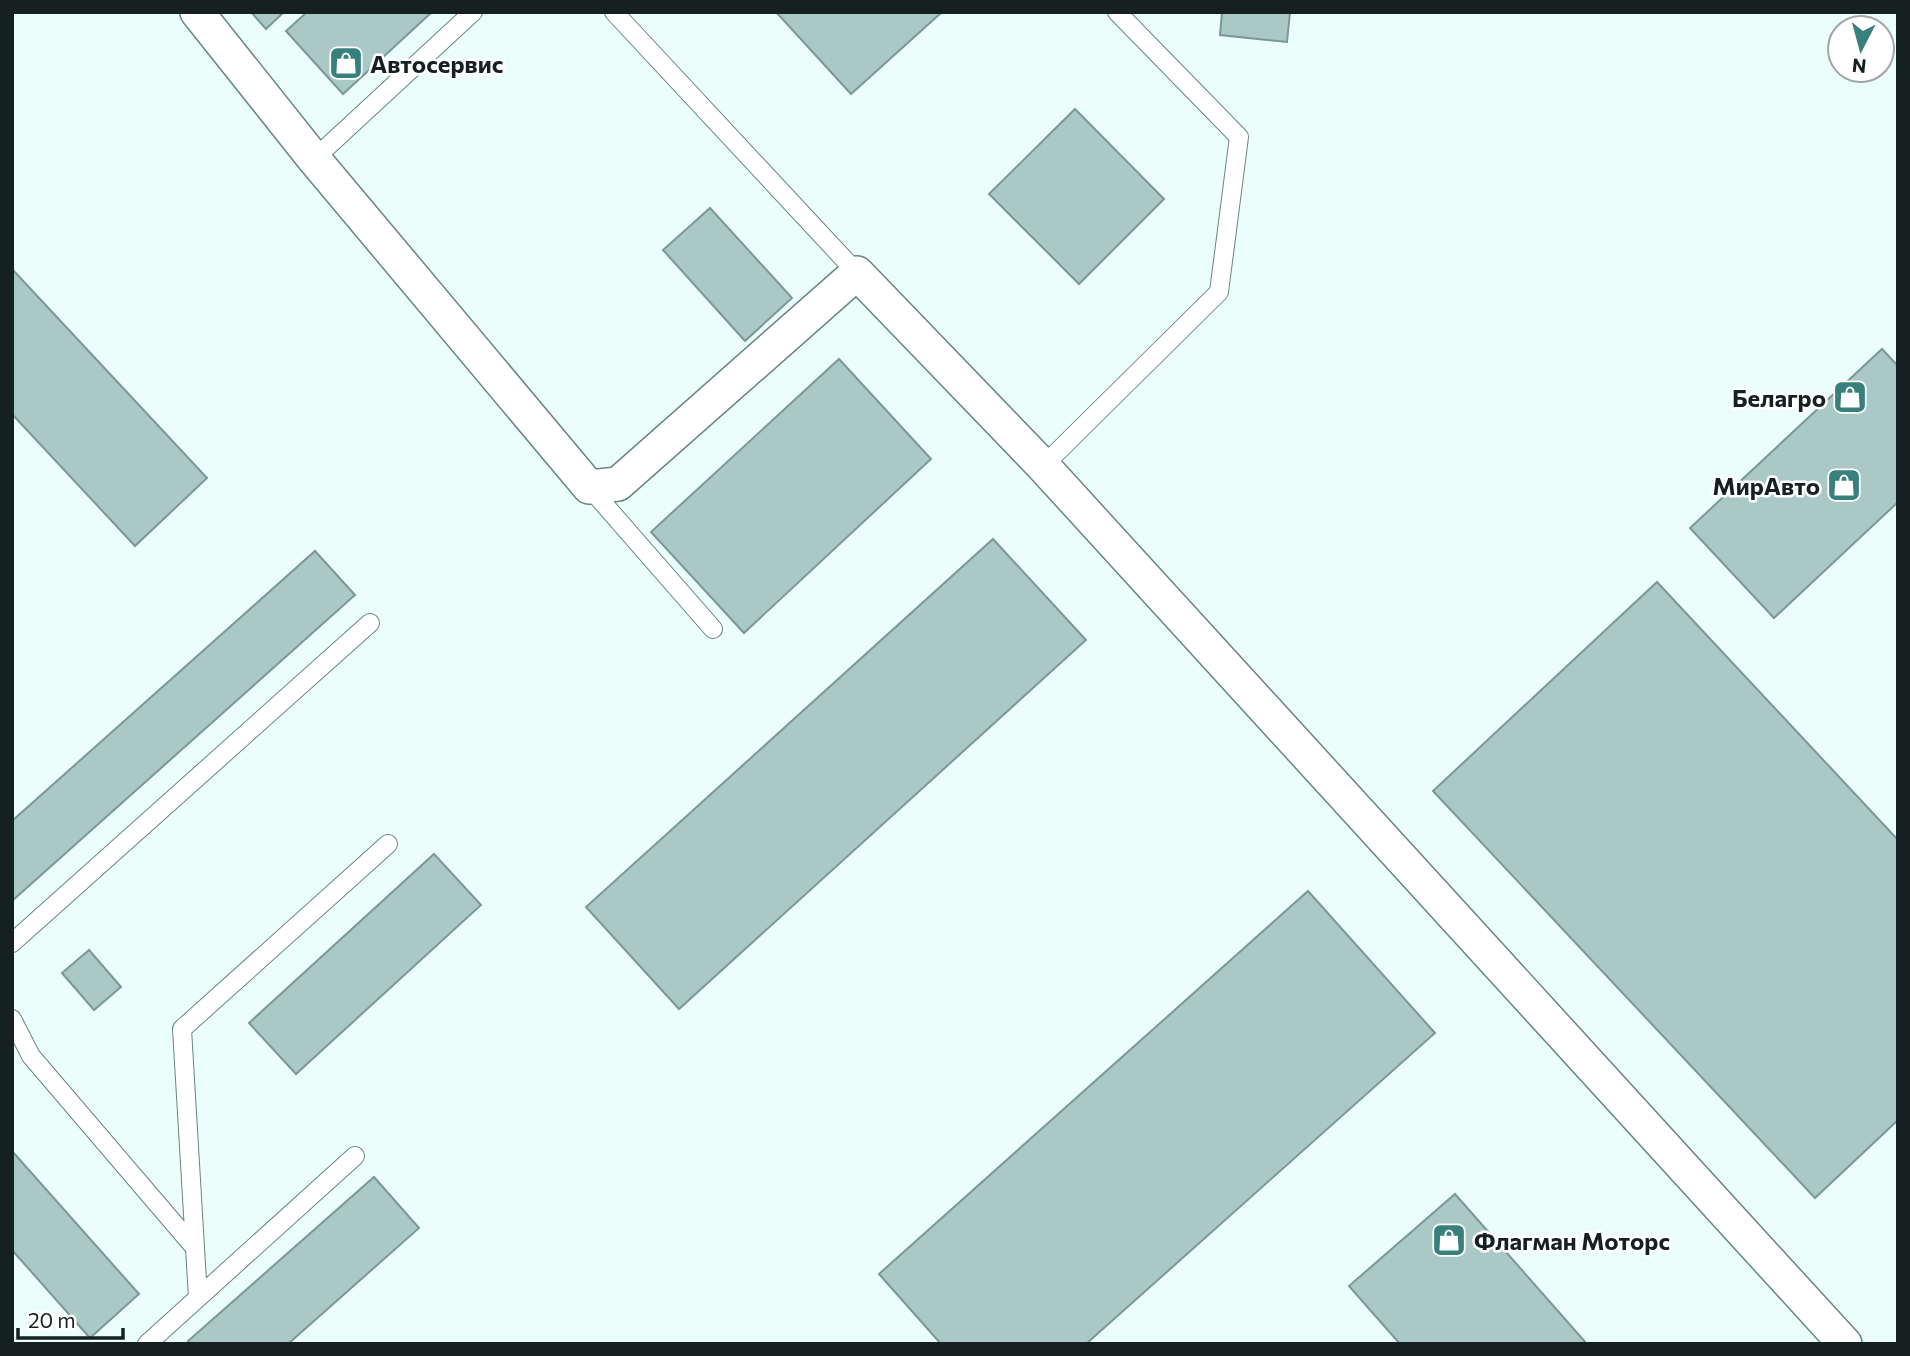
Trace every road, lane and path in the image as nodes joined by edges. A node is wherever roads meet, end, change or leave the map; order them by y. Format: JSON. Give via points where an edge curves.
{"nodes":[{"id":1,"x":197,"y":12,"type":"edge"},
{"id":2,"x":473,"y":12,"type":"edge"},
{"id":3,"x":614,"y":12,"type":"edge"},
{"id":4,"x":1117,"y":12,"type":"edge"},
{"id":5,"x":314,"y":159,"type":"junction"},
{"id":6,"x":857,"y":273,"type":"junction"},
{"id":7,"x":1043,"y":467,"type":"junction"},
{"id":8,"x":589,"y":487,"type":"junction"},
{"id":9,"x":370,"y":623,"type":"dead end"},
{"id":10,"x":713,"y":629,"type":"dead end"},
{"id":11,"x":388,"y":844,"type":"dead end"},
{"id":12,"x":12,"y":943,"type":"edge"},
{"id":13,"x":12,"y":1019,"type":"edge"},
{"id":14,"x":355,"y":1156,"type":"dead end"},
{"id":15,"x":195,"y":1248,"type":"junction"},
{"id":16,"x":198,"y":1298,"type":"junction"},
{"id":17,"x":147,"y":1344,"type":"edge"},
{"id":18,"x":1845,"y":1344,"type":"edge"}],
"edges":[{"from":1,"to":5,"type":"street"},
{"from":2,"to":5,"type":"lane"},
{"from":3,"to":6,"type":"lane"},
{"from":4,"to":7,"type":"lane","via":[[1239,138],[1219,292]]},
{"from":5,"to":8,"type":"street"},
{"from":6,"to":7,"type":"street"},
{"from":6,"to":8,"type":"street","via":[[618,484]]},
{"from":7,"to":18,"type":"street"},
{"from":8,"to":10,"type":"lane"},
{"from":9,"to":12,"type":"lane"},
{"from":11,"to":15,"type":"lane","via":[[182,1029]]},
{"from":13,"to":15,"type":"lane","via":[[31,1056]]},
{"from":14,"to":16,"type":"lane"},
{"from":15,"to":16,"type":"lane"},
{"from":16,"to":17,"type":"lane"}]}
